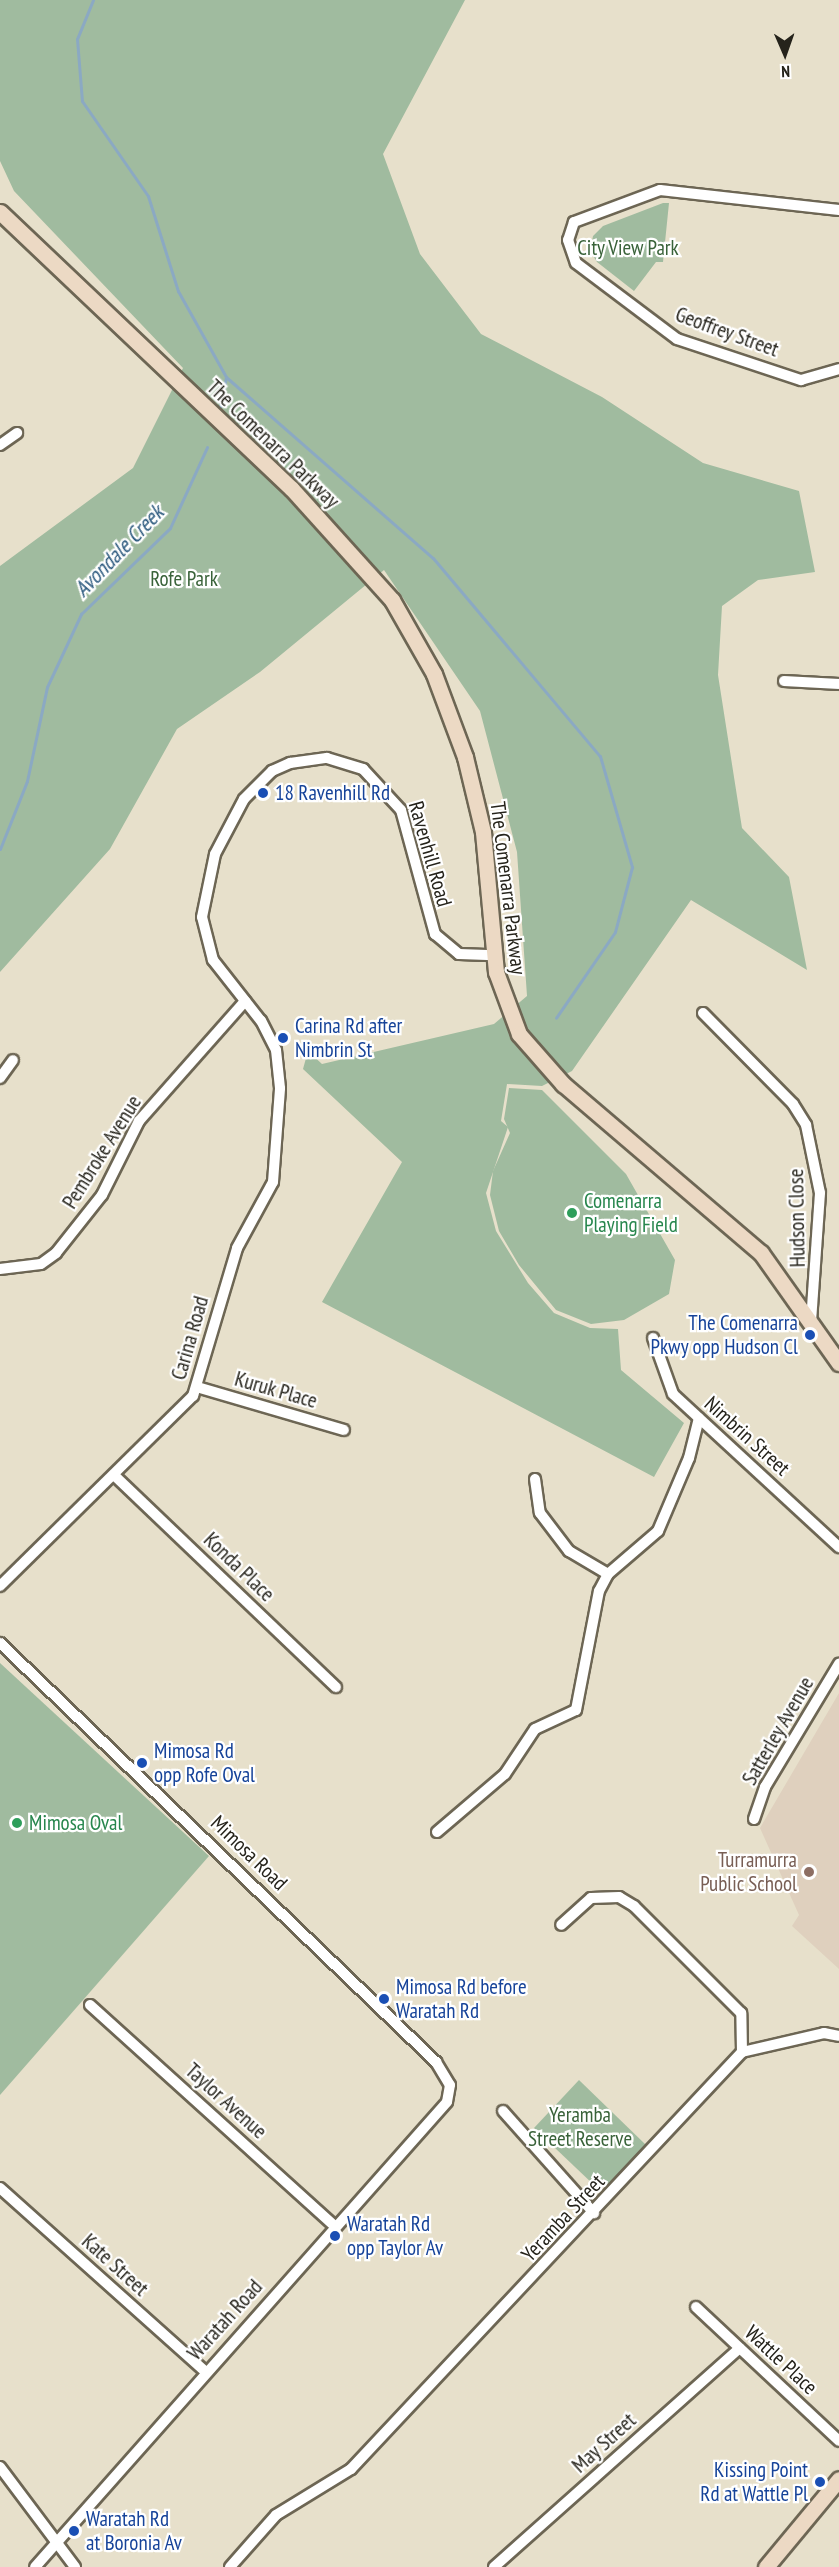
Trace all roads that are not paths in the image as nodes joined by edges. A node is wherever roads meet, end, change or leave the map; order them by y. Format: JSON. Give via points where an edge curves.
{"nodes":[{"id":1,"x":839,"y":210,"type":"edge"},
{"id":2,"x":0,"y":212,"type":"edge"},
{"id":3,"x":839,"y":369,"type":"edge"},
{"id":4,"x":16,"y":433,"type":"dead end"},
{"id":5,"x":0,"y":445,"type":"edge"},
{"id":6,"x":784,"y":681,"type":"dead end"},
{"id":7,"x":839,"y":684,"type":"edge"},
{"id":8,"x":494,"y":955,"type":"junction"},
{"id":9,"x":245,"y":1001,"type":"junction"},
{"id":10,"x":703,"y":1013,"type":"dead end"},
{"id":11,"x":13,"y":1060,"type":"dead end"},
{"id":12,"x":280,"y":1067,"type":"joint"},
{"id":13,"x":0,"y":1078,"type":"edge"},
{"id":14,"x":0,"y":1269,"type":"edge"},
{"id":15,"x":811,"y":1321,"type":"junction"},
{"id":16,"x":652,"y":1338,"type":"dead end"},
{"id":17,"x":839,"y":1363,"type":"edge"},
{"id":18,"x":197,"y":1387,"type":"junction"},
{"id":19,"x":699,"y":1418,"type":"junction"},
{"id":20,"x":344,"y":1430,"type":"dead end"},
{"id":21,"x":114,"y":1475,"type":"junction"},
{"id":22,"x":535,"y":1479,"type":"dead end"},
{"id":23,"x":839,"y":1547,"type":"edge"},
{"id":24,"x":608,"y":1574,"type":"junction"},
{"id":25,"x":0,"y":1586,"type":"edge"},
{"id":26,"x":0,"y":1643,"type":"edge"},
{"id":27,"x":839,"y":1664,"type":"edge"},
{"id":28,"x":336,"y":1687,"type":"dead end"},
{"id":29,"x":754,"y":1820,"type":"dead end"},
{"id":30,"x":437,"y":1832,"type":"dead end"},
{"id":31,"x":561,"y":1925,"type":"dead end"},
{"id":32,"x":90,"y":2005,"type":"dead end"},
{"id":33,"x":839,"y":2036,"type":"edge"},
{"id":34,"x":742,"y":2052,"type":"junction"},
{"id":35,"x":447,"y":2102,"type":"joint"},
{"id":36,"x":503,"y":2111,"type":"dead end"},
{"id":37,"x":0,"y":2188,"type":"edge"},
{"id":38,"x":594,"y":2213,"type":"junction"},
{"id":39,"x":335,"y":2226,"type":"junction"},
{"id":40,"x":696,"y":2307,"type":"dead end"},
{"id":41,"x":740,"y":2348,"type":"junction"},
{"id":42,"x":204,"y":2371,"type":"junction"},
{"id":43,"x":839,"y":2441,"type":"edge"},
{"id":44,"x":0,"y":2466,"type":"edge"},
{"id":45,"x":839,"y":2479,"type":"edge"},
{"id":46,"x":54,"y":2543,"type":"junction"},
{"id":47,"x":35,"y":2567,"type":"edge"},
{"id":48,"x":75,"y":2567,"type":"edge"},
{"id":49,"x":230,"y":2567,"type":"edge"},
{"id":50,"x":494,"y":2567,"type":"edge"},
{"id":51,"x":766,"y":2567,"type":"edge"}],
"edges":[{"from":1,"to":3,"type":"street","name":"Geoffrey Street","via":[[660,190],[574,222],[568,240],[576,263],[677,339],[801,380]]},
{"from":2,"to":8,"type":"main road","name":"The Comenarra Parkway","via":[[292,489],[392,600],[434,675],[465,757],[483,832]]},
{"from":4,"to":5,"type":"street"},
{"from":6,"to":7,"type":"street"},
{"from":8,"to":9,"type":"street","name":"Ravenhill Road","via":[[459,954],[435,934],[401,810],[378,780],[345,761],[308,758],[272,771],[256,783],[230,822],[207,878],[202,917],[207,949]]},
{"from":8,"to":15,"type":"main road","name":"The Comenarra Parkway","via":[[505,1005],[536,1057],[744,1237]]},
{"from":9,"to":12,"type":"street","name":"Ravenhill Road","via":[[269,1033]]},
{"from":9,"to":14,"type":"street","name":"Pembroke Avenue","via":[[139,1121],[102,1195],[56,1253],[41,1264]]},
{"from":10,"to":15,"type":"street","name":"Hudson Close","via":[[793,1104],[806,1125],[820,1193]]},
{"from":11,"to":13,"type":"street"},
{"from":12,"to":18,"type":"street","name":"Carina Road","via":[[273,1182],[237,1248]]},
{"from":15,"to":17,"type":"main road","name":"The Comenarra Parkway"},
{"from":16,"to":19,"type":"street","name":"Nimbrin Street","via":[[668,1386]]},
{"from":18,"to":20,"type":"street","name":"Kuruk Place"},
{"from":18,"to":21,"type":"street","name":"Carina Road","via":[[185,1406]]},
{"from":19,"to":23,"type":"street","name":"Nimbrin Street"},
{"from":19,"to":24,"type":"street","via":[[689,1458],[658,1531]]},
{"from":21,"to":25,"type":"street","name":"Carina Road"},
{"from":21,"to":28,"type":"street","name":"Konda Place"},
{"from":22,"to":24,"type":"street","via":[[545,1521],[569,1551]]},
{"from":24,"to":30,"type":"street","via":[[595,1609],[576,1710],[535,1729],[505,1774]]},
{"from":26,"to":35,"type":"street","name":"Mimosa Road","via":[[436,2062],[450,2085]]},
{"from":27,"to":29,"type":"street","name":"Satterley Avenue","via":[[765,1787]]},
{"from":31,"to":34,"type":"street","via":[[591,1898],[619,1897],[634,1906],[741,2013]]},
{"from":32,"to":39,"type":"street","name":"Taylor Avenue"},
{"from":33,"to":34,"type":"street","via":[[824,2033]]},
{"from":34,"to":38,"type":"street","name":"Yeramba Street"},
{"from":35,"to":39,"type":"street","name":"Waratah Road"},
{"from":36,"to":38,"type":"street"},
{"from":37,"to":42,"type":"street","name":"Kate Street"},
{"from":38,"to":49,"type":"street","name":"Yeramba Street","via":[[351,2469],[276,2515]]},
{"from":39,"to":42,"type":"street","name":"Waratah Road"},
{"from":40,"to":41,"type":"street","name":"Wattle Place"},
{"from":41,"to":43,"type":"street","name":"Wattle Place"},
{"from":41,"to":50,"type":"street","name":"May Street"},
{"from":42,"to":46,"type":"street","name":"Waratah Road"},
{"from":44,"to":46,"type":"street"},
{"from":45,"to":51,"type":"main road"},
{"from":46,"to":47,"type":"street","name":"Waratah Road"},
{"from":46,"to":48,"type":"street"}]}
